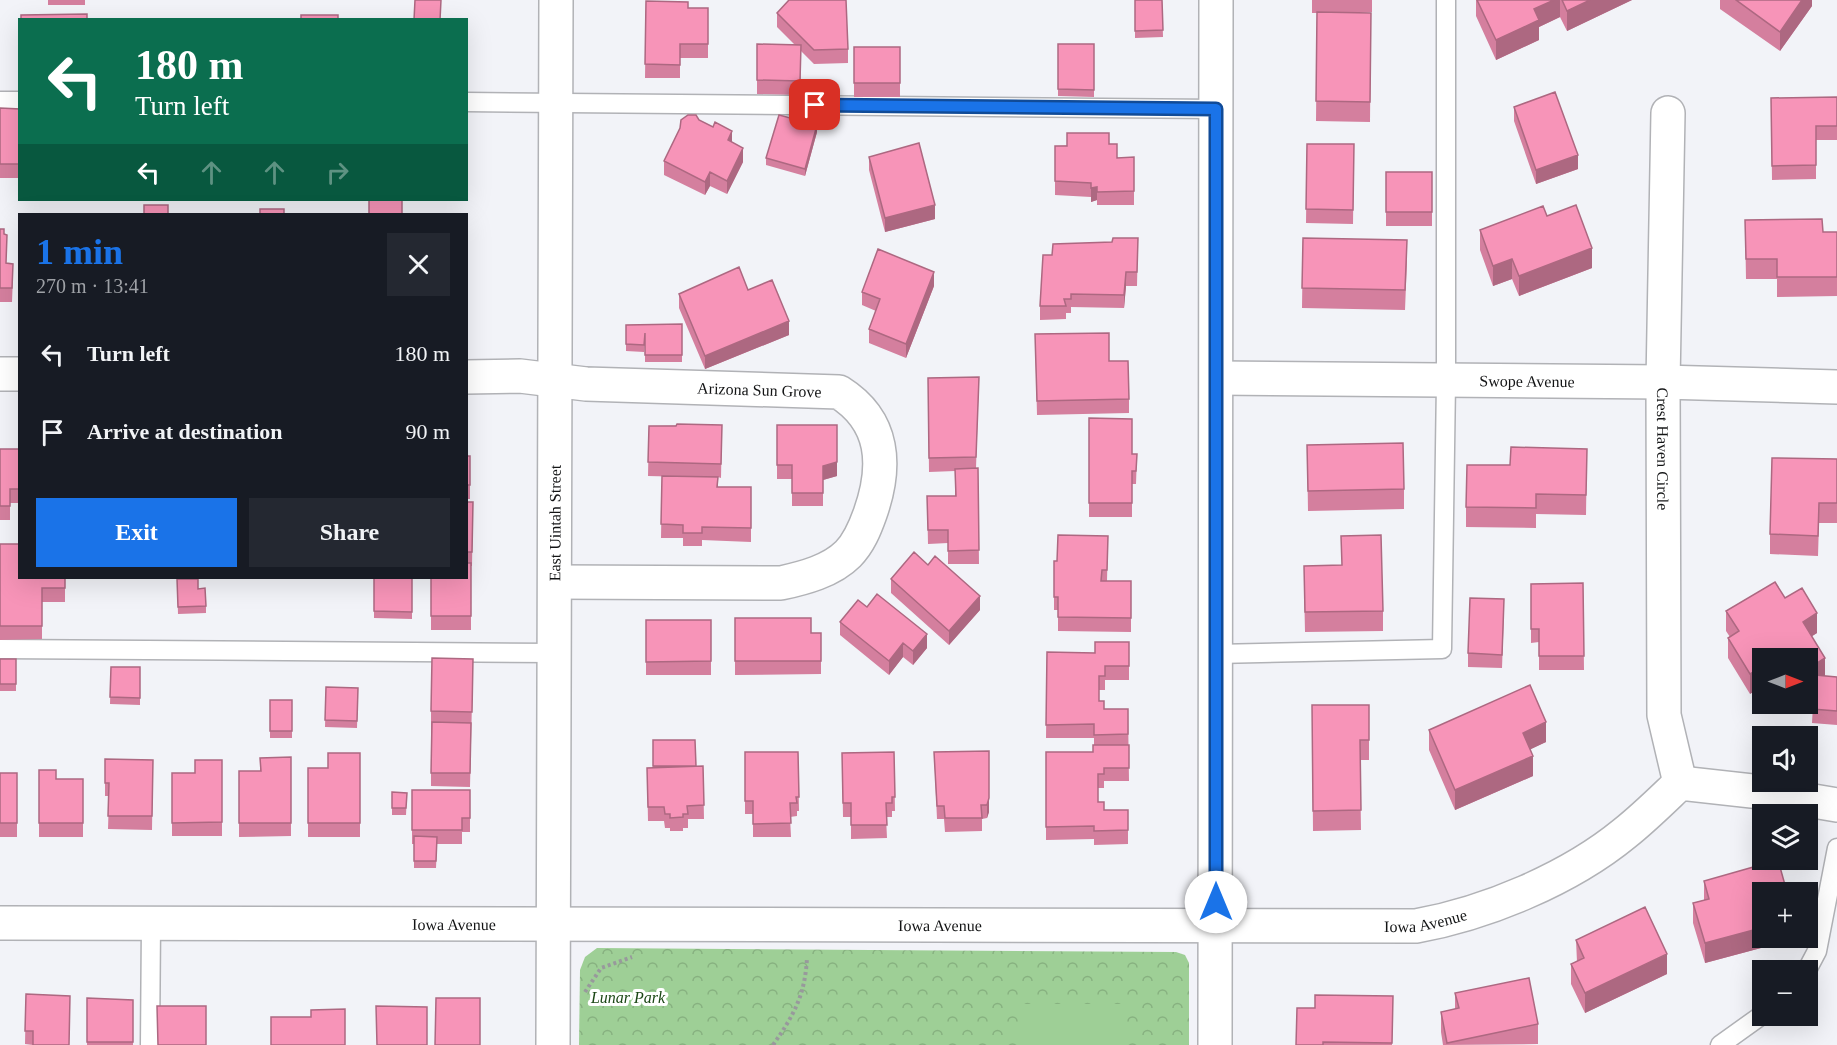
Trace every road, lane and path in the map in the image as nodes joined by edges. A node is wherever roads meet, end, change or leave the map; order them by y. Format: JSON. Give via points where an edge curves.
{"nodes":[{"id":1,"x":556,"y":0,"type":"edge"},
{"id":2,"x":1216,"y":0,"type":"edge"},
{"id":3,"x":1446,"y":0,"type":"edge"},
{"id":4,"x":0,"y":101,"type":"edge"},
{"id":5,"x":18,"y":101,"type":"edge"},
{"id":6,"x":468,"y":102,"type":"edge"},
{"id":7,"x":556,"y":102,"type":"junction"},
{"id":8,"x":1216,"y":109,"type":"junction"},
{"id":9,"x":1668,"y":113,"type":"dead end"},
{"id":10,"x":0,"y":374,"type":"edge"},
{"id":11,"x":18,"y":374,"type":"edge"},
{"id":12,"x":468,"y":376,"type":"edge"},
{"id":13,"x":1217,"y":378,"type":"junction"},
{"id":14,"x":557,"y":382,"type":"junction"},
{"id":15,"x":1446,"y":382,"type":"junction"},
{"id":16,"x":1664,"y":382,"type":"junction"},
{"id":17,"x":1837,"y":387,"type":"edge"},
{"id":18,"x":556,"y":582,"type":"junction"},
{"id":19,"x":0,"y":649,"type":"edge"},
{"id":20,"x":555,"y":653,"type":"junction"},
{"id":21,"x":1216,"y":654,"type":"junction"},
{"id":22,"x":1680,"y":783,"type":"junction"},
{"id":23,"x":1837,"y":805,"type":"edge"},
{"id":24,"x":1837,"y":848,"type":"edge"},
{"id":25,"x":0,"y":923,"type":"edge"},
{"id":26,"x":151,"y":924,"type":"junction"},
{"id":27,"x":554,"y":925,"type":"junction"},
{"id":28,"x":1216,"y":926,"type":"junction"},
{"id":29,"x":639,"y":955,"type":"dead end"},
{"id":30,"x":795,"y":958,"type":"dead end"},
{"id":31,"x":807,"y":958,"type":"junction"},
{"id":32,"x":818,"y":958,"type":"dead end"},
{"id":33,"x":1812,"y":960,"type":"edge"},
{"id":34,"x":584,"y":994,"type":"dead end"},
{"id":35,"x":1752,"y":1022,"type":"edge"},
{"id":36,"x":150,"y":1045,"type":"edge"},
{"id":37,"x":554,"y":1045,"type":"edge"},
{"id":38,"x":773,"y":1045,"type":"edge"},
{"id":39,"x":1215,"y":1045,"type":"edge"},
{"id":40,"x":1720,"y":1045,"type":"edge"}],
"edges":[{"from":1,"to":7,"type":"street","name":"East Uintah Street"},
{"from":2,"to":8,"type":"street"},
{"from":3,"to":15,"type":"lane"},
{"from":4,"to":5,"type":"lane"},
{"from":6,"to":7,"type":"lane"},
{"from":7,"to":8,"type":"lane"},
{"from":7,"to":14,"type":"street","name":"East Uintah Street"},
{"from":8,"to":13,"type":"street"},
{"from":9,"to":16,"type":"street","name":"Crest Haven Circle"},
{"from":10,"to":11,"type":"street"},
{"from":12,"to":14,"type":"street","via":[[520,376]]},
{"from":13,"to":15,"type":"street","name":"Swope Avenue"},
{"from":13,"to":21,"type":"street"},
{"from":14,"to":18,"type":"street","name":"East Uintah Street"},
{"from":14,"to":18,"type":"street","name":"Arizona Sun Grove","via":[[839,392],[858,404],[871,422],[880,446],[880,470],[875,501],[859,538],[848,554],[808,577],[781,583]]},
{"from":15,"to":16,"type":"street","name":"Swope Avenue"},
{"from":15,"to":21,"type":"lane","via":[[1442,650]]},
{"from":16,"to":17,"type":"street","name":"Swope Avenue"},
{"from":16,"to":22,"type":"street","name":"Crest Haven Circle","via":[[1664,715]]},
{"from":18,"to":20,"type":"street","name":"East Uintah Street"},
{"from":19,"to":20,"type":"lane"},
{"from":20,"to":27,"type":"street","name":"East Uintah Street"},
{"from":21,"to":28,"type":"street"},
{"from":22,"to":23,"type":"street"},
{"from":22,"to":28,"type":"street","name":"Iowa Avenue","via":[[1625,834],[1587,859],[1505,902],[1458,919],[1416,926]]},
{"from":24,"to":33,"type":"lane"},
{"from":25,"to":26,"type":"street","name":"Iowa Avenue"},
{"from":26,"to":27,"type":"street","name":"Iowa Avenue"},
{"from":26,"to":36,"type":"lane"},
{"from":27,"to":28,"type":"street","name":"Iowa Avenue"},
{"from":27,"to":37,"type":"street","name":"East Uintah Street"},
{"from":28,"to":39,"type":"street"},
{"from":29,"to":34,"type":"path","via":[[601,969]]},
{"from":30,"to":31,"type":"path"},
{"from":31,"to":32,"type":"path"},
{"from":31,"to":38,"type":"path","via":[[806,983],[793,1017]]},
{"from":35,"to":40,"type":"lane"}]}
